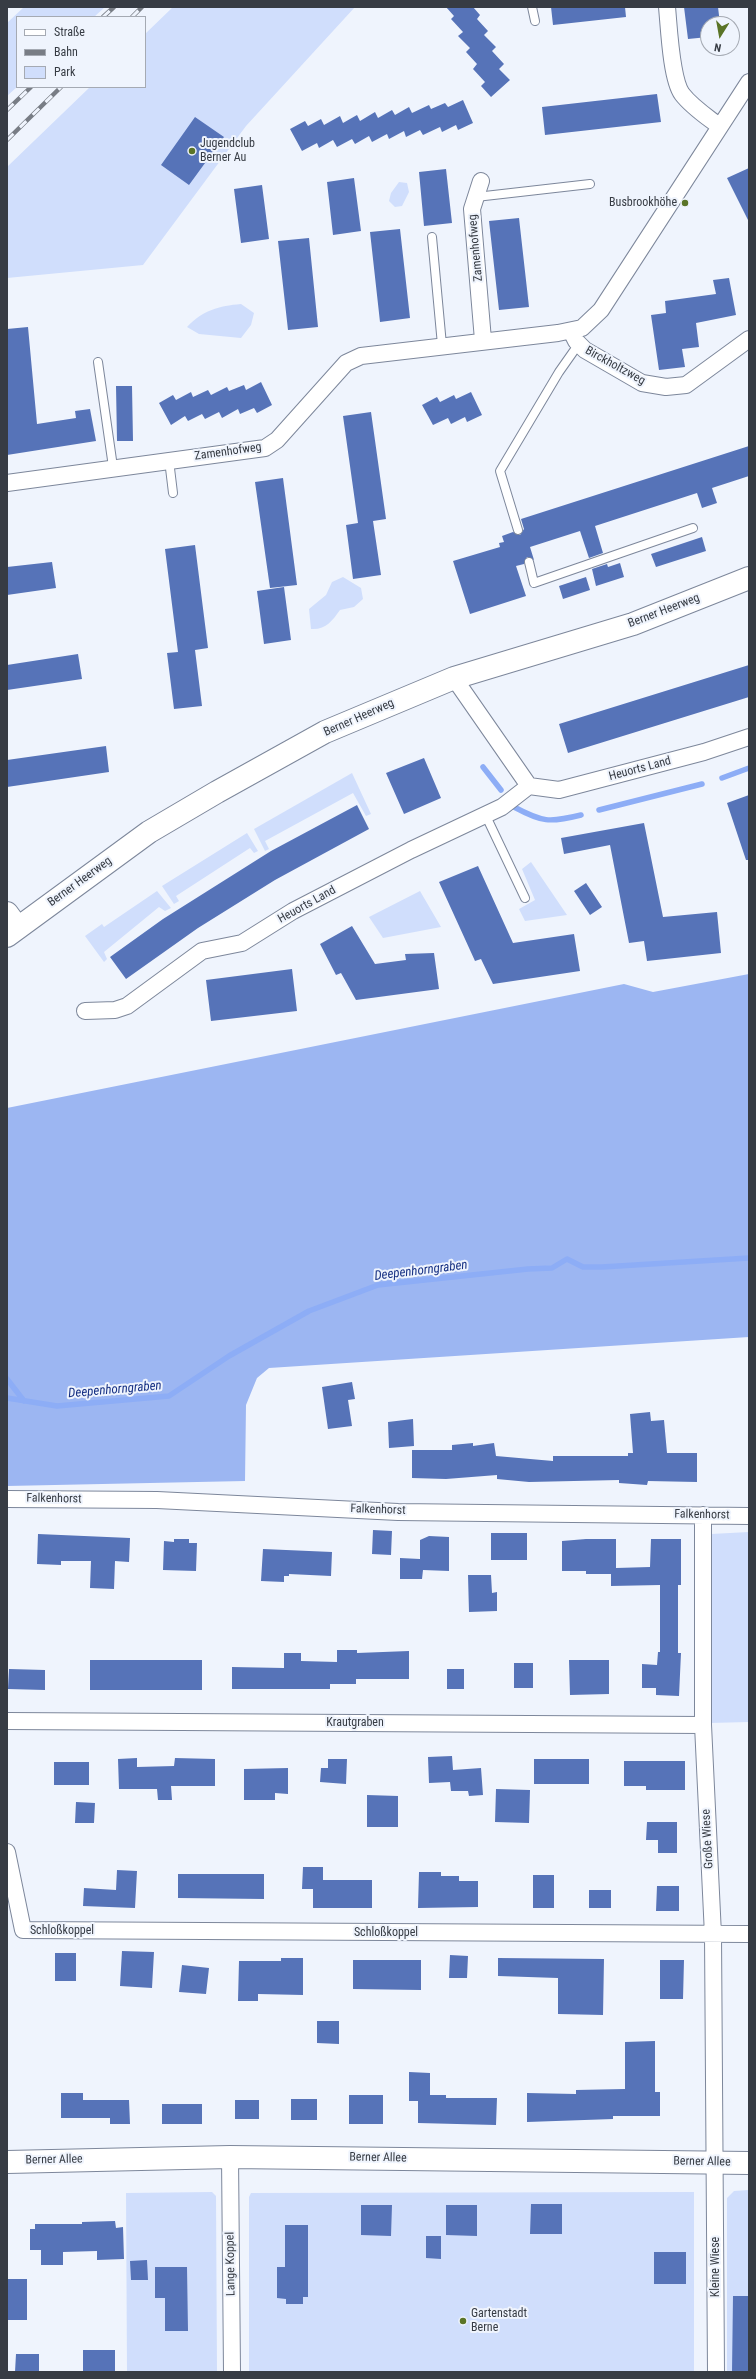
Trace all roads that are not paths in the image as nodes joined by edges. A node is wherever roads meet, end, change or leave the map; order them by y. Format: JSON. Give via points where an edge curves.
{"nodes":[{"id":1,"x":532,"y":7,"type":"edge"},
{"id":2,"x":667,"y":7,"type":"edge"},
{"id":3,"x":535,"y":21,"type":"dead end"},
{"id":4,"x":749,"y":82,"type":"edge"},
{"id":5,"x":719,"y":126,"type":"junction"},
{"id":6,"x":481,"y":181,"type":"dead end"},
{"id":7,"x":590,"y":184,"type":"dead end"},
{"id":8,"x":476,"y":197,"type":"junction"},
{"id":9,"x":432,"y":237,"type":"dead end"},
{"id":10,"x":575,"y":338,"type":"junction"},
{"id":11,"x":749,"y":339,"type":"edge"},
{"id":12,"x":483,"y":340,"type":"junction"},
{"id":13,"x":442,"y":345,"type":"junction"},
{"id":14,"x":98,"y":362,"type":"dead end"},
{"id":15,"x":169,"y":460,"type":"junction"},
{"id":16,"x":113,"y":467,"type":"junction"},
{"id":17,"x":7,"y":483,"type":"edge"},
{"id":18,"x":173,"y":493,"type":"dead end"},
{"id":19,"x":693,"y":528,"type":"dead end"},
{"id":20,"x":518,"y":530,"type":"dead end"},
{"id":21,"x":528,"y":562,"type":"dead end"},
{"id":22,"x":749,"y":578,"type":"edge"},
{"id":23,"x":454,"y":678,"type":"junction"},
{"id":24,"x":749,"y":737,"type":"edge"},
{"id":25,"x":529,"y":786,"type":"junction"},
{"id":26,"x":485,"y":814,"type":"junction"},
{"id":27,"x":525,"y":898,"type":"dead end"},
{"id":28,"x":11,"y":925,"type":"edge"},
{"id":29,"x":85,"y":1011,"type":"dead end"},
{"id":30,"x":7,"y":1499,"type":"edge"},
{"id":31,"x":703,"y":1515,"type":"junction"},
{"id":32,"x":749,"y":1516,"type":"edge"},
{"id":33,"x":7,"y":1721,"type":"edge"},
{"id":34,"x":702,"y":1725,"type":"junction"},
{"id":35,"x":7,"y":1852,"type":"edge"},
{"id":36,"x":749,"y":1934,"type":"edge"},
{"id":37,"x":713,"y":1935,"type":"junction"},
{"id":38,"x":230,"y":2156,"type":"junction"},
{"id":39,"x":7,"y":2162,"type":"edge"},
{"id":40,"x":716,"y":2162,"type":"junction"},
{"id":41,"x":749,"y":2162,"type":"edge"},
{"id":42,"x":232,"y":2372,"type":"edge"},
{"id":43,"x":716,"y":2372,"type":"edge"}],
"edges":[{"from":1,"to":3,"type":"lane"},
{"from":2,"to":5,"type":"street","via":[[676,79],[681,93],[695,108]]},
{"from":4,"to":5,"type":"street"},
{"from":5,"to":10,"type":"street","via":[[601,310]]},
{"from":6,"to":8,"type":"street","name":"Zamenhofweg"},
{"from":7,"to":8,"type":"lane"},
{"from":8,"to":12,"type":"street","name":"Zamenhofweg","via":[[472,209]]},
{"from":9,"to":13,"type":"lane"},
{"from":10,"to":11,"type":"street","name":"Birckholtzweg","via":[[642,383],[666,387],[686,385]]},
{"from":10,"to":12,"type":"street","name":"Zamenhofweg"},
{"from":10,"to":20,"type":"lane","via":[[559,372],[500,471]]},
{"from":12,"to":13,"type":"street","name":"Zamenhofweg"},
{"from":13,"to":15,"type":"street","name":"Zamenhofweg","via":[[361,356],[346,363],[277,440],[265,448]]},
{"from":14,"to":16,"type":"lane"},
{"from":15,"to":16,"type":"street","name":"Zamenhofweg"},
{"from":15,"to":18,"type":"lane"},
{"from":16,"to":17,"type":"street","name":"Zamenhofweg"},
{"from":19,"to":21,"type":"lane","via":[[534,583]]},
{"from":22,"to":23,"type":"main road","name":"Berner Heerweg","via":[[633,624]]},
{"from":23,"to":25,"type":"street"},
{"from":23,"to":28,"type":"main road","name":"Berner Heerweg","via":[[325,732],[217,792],[149,832]]},
{"from":24,"to":25,"type":"street","name":"Heuorts Land","via":[[704,752],[559,790]]},
{"from":25,"to":26,"type":"street","name":"Heuorts Land","via":[[502,807]]},
{"from":26,"to":27,"type":"lane"},
{"from":26,"to":29,"type":"street","name":"Heuorts Land","via":[[293,911],[242,942],[202,951],[127,1006],[115,1010]]},
{"from":30,"to":31,"type":"street","name":"Falkenhorst","via":[[157,1500],[398,1512]]},
{"from":31,"to":32,"type":"street","name":"Falkenhorst"},
{"from":31,"to":34,"type":"street","name":"Große Wiese"},
{"from":33,"to":34,"type":"street","name":"Krautgraben"},
{"from":34,"to":37,"type":"street","name":"Große Wiese"},
{"from":35,"to":37,"type":"street","name":"Schloßkoppel","via":[[23,1930]]},
{"from":36,"to":37,"type":"street","name":"Schloßkoppel"},
{"from":37,"to":40,"type":"street","name":"Große Wiese"},
{"from":38,"to":39,"type":"main road","name":"Berner Allee"},
{"from":38,"to":40,"type":"main road","name":"Berner Allee"},
{"from":38,"to":42,"type":"street","name":"Lange Koppel"},
{"from":40,"to":41,"type":"main road","name":"Berner Allee"},
{"from":40,"to":43,"type":"street","name":"Kleine Wiese"}]}
